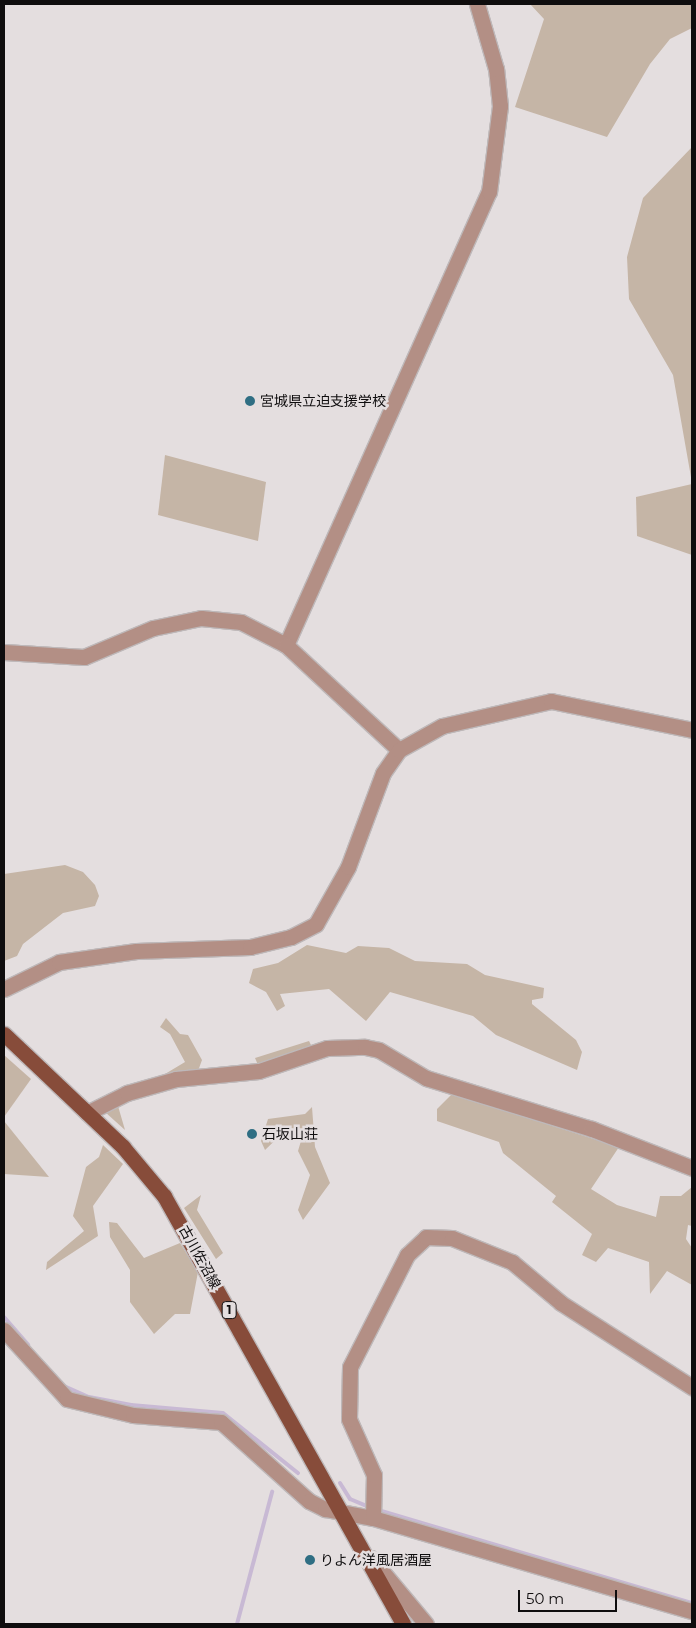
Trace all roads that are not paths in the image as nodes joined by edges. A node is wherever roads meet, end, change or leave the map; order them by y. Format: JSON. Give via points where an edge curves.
{"nodes":[{"id":1,"x":477,"y":4,"type":"edge"},
{"id":2,"x":286,"y":645,"type":"junction"},
{"id":3,"x":4,"y":652,"type":"edge"},
{"id":4,"x":692,"y":730,"type":"edge"},
{"id":5,"x":399,"y":750,"type":"junction"},
{"id":6,"x":4,"y":989,"type":"edge"},
{"id":7,"x":4,"y":1034,"type":"edge"},
{"id":8,"x":88,"y":1114,"type":"junction"},
{"id":9,"x":692,"y":1168,"type":"edge"},
{"id":10,"x":4,"y":1330,"type":"edge"},
{"id":11,"x":692,"y":1387,"type":"edge"},
{"id":12,"x":341,"y":1513,"type":"junction"},
{"id":13,"x":373,"y":1518,"type":"junction"},
{"id":14,"x":350,"y":1531,"type":"junction"},
{"id":15,"x":692,"y":1610,"type":"edge"},
{"id":16,"x":403,"y":1624,"type":"edge"},
{"id":17,"x":426,"y":1624,"type":"edge"}],
"edges":[{"from":1,"to":2,"type":"street","via":[[496,69],[500,106],[489,192]]},
{"from":2,"to":3,"type":"street","via":[[241,622],[201,618],[153,628],[84,657]]},
{"from":2,"to":5,"type":"street"},
{"from":4,"to":5,"type":"street","via":[[551,701],[442,726]]},
{"from":5,"to":6,"type":"street","via":[[383,773],[337,892],[316,924],[291,937],[250,947],[136,951],[59,962]]},
{"from":7,"to":8,"type":"main road","name":"古川佐沼線","number":"1"},
{"from":8,"to":9,"type":"street","via":[[127,1093],[176,1079],[259,1071],[327,1048],[365,1048],[380,1050],[426,1078],[592,1130]]},
{"from":8,"to":12,"type":"main road","name":"古川佐沼線","number":"1","via":[[144,1169],[185,1228]]},
{"from":10,"to":12,"type":"street","via":[[67,1399],[133,1415],[221,1422],[309,1501]]},
{"from":11,"to":13,"type":"street","via":[[561,1303],[512,1262],[452,1238],[426,1237],[407,1256],[350,1366],[349,1419],[374,1475],[376,1500]]},
{"from":12,"to":13,"type":"street"},
{"from":12,"to":14,"type":"main road","name":"古川佐沼線","number":"1"},
{"from":13,"to":15,"type":"street"},
{"from":14,"to":16,"type":"main road","name":"古川佐沼線","number":"1"},
{"from":14,"to":17,"type":"street"}]}
